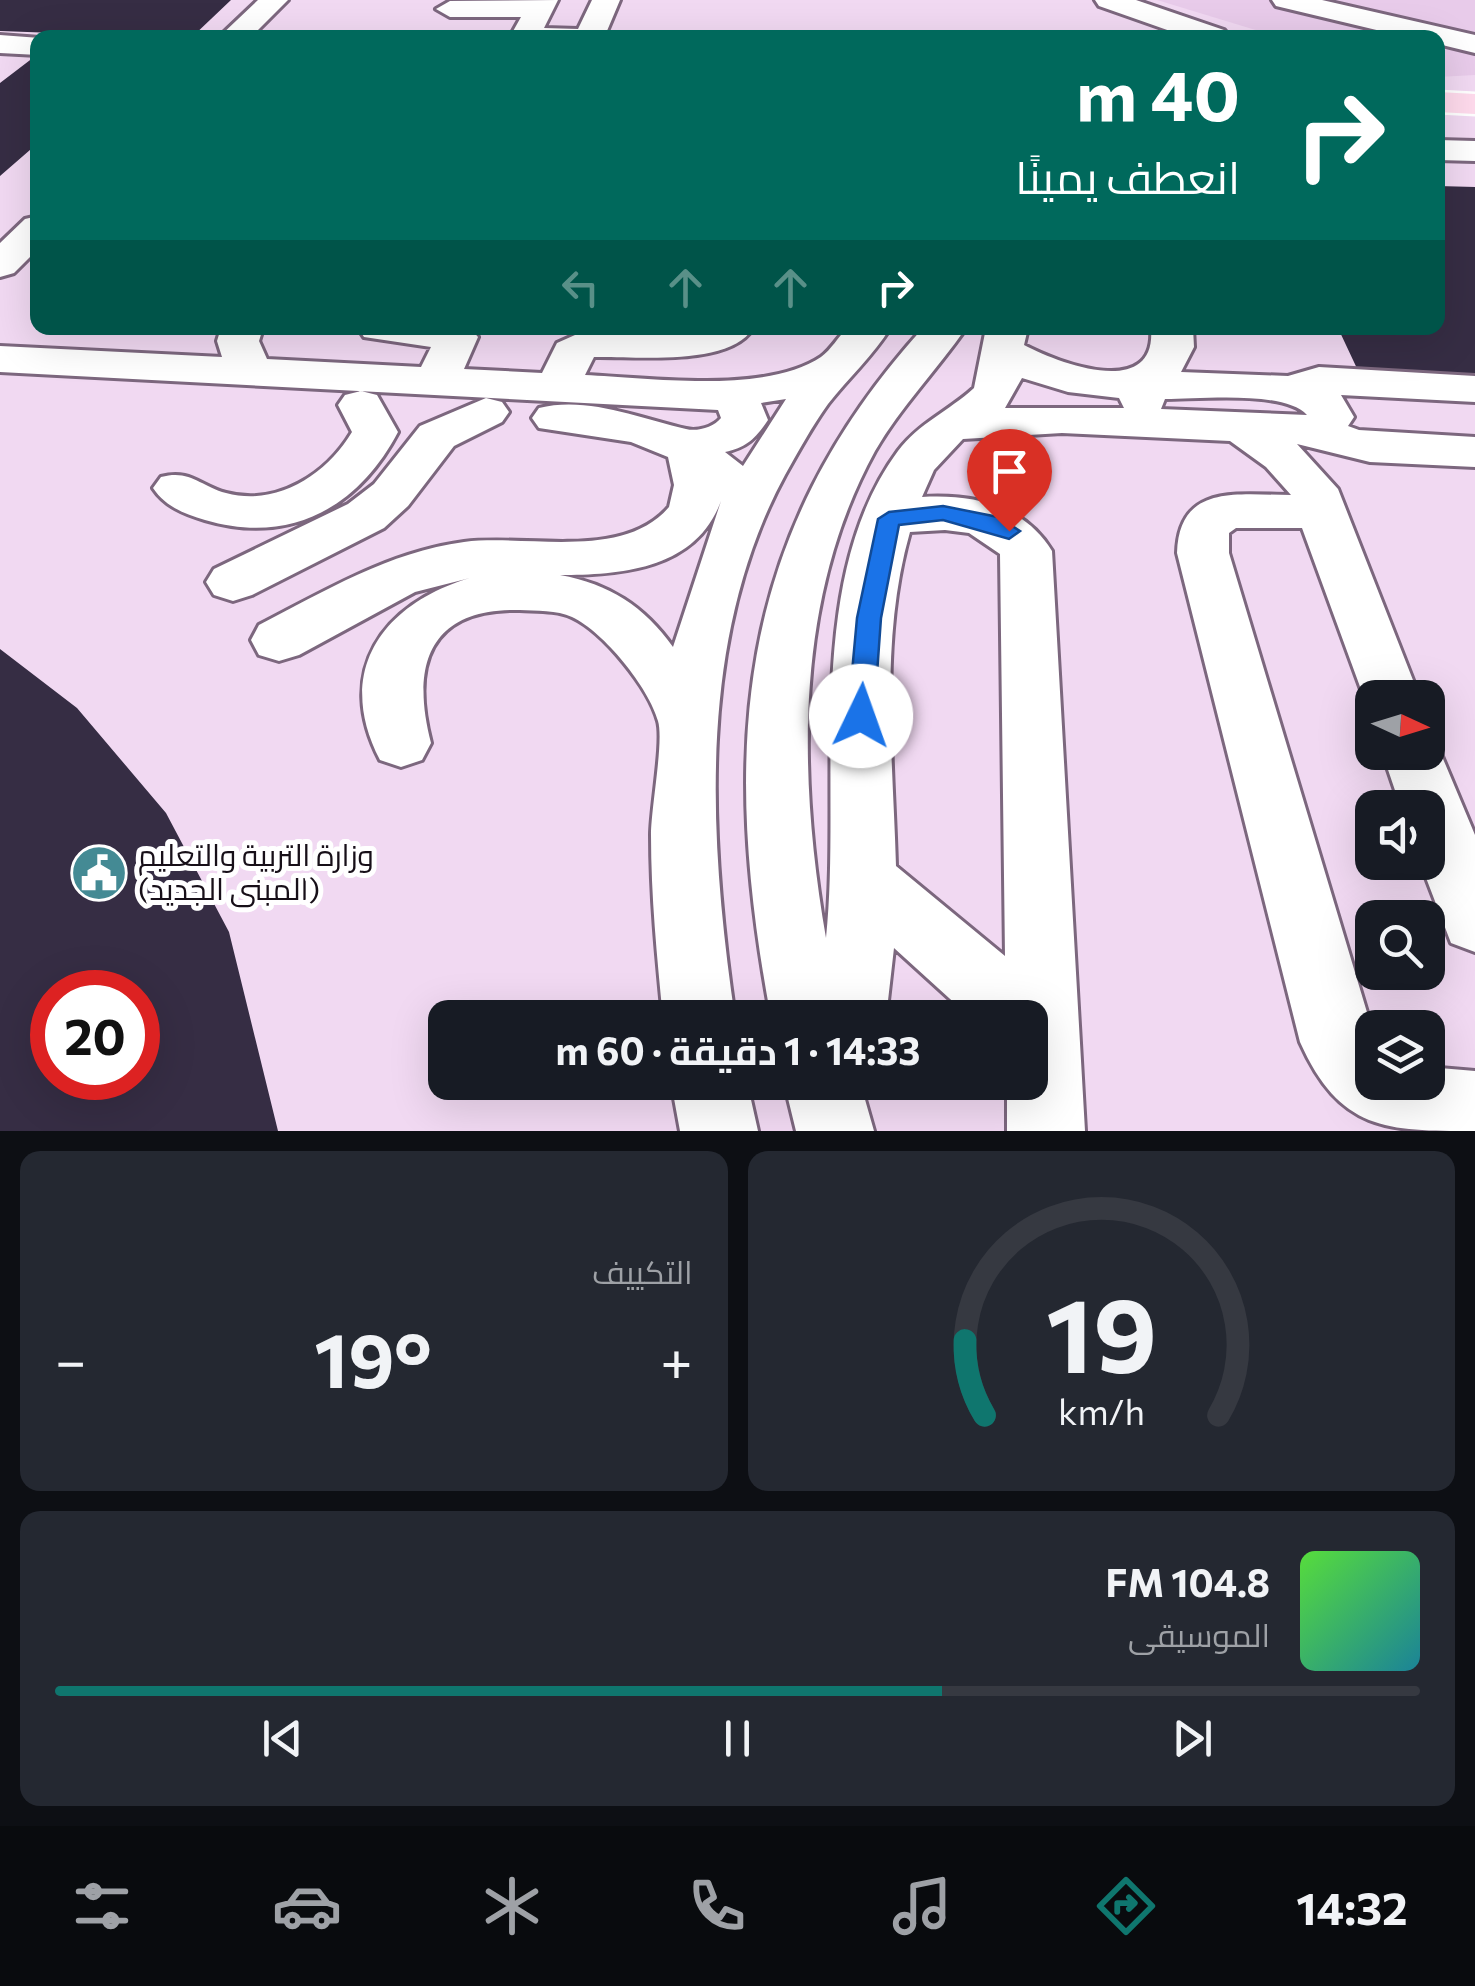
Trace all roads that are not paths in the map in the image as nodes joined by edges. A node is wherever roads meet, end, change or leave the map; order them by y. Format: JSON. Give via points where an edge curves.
{"nodes":[{"id":1,"x":274,"y":0,"type":"edge"},
{"id":2,"x":606,"y":0,"type":"edge"},
{"id":3,"x":1286,"y":0,"type":"edge"},
{"id":4,"x":1408,"y":0,"type":"edge"},
{"id":5,"x":1096,"y":3,"type":"edge"},
{"id":6,"x":542,"y":4,"type":"edge"},
{"id":7,"x":448,"y":5,"type":"edge"},
{"id":8,"x":1449,"y":9,"type":"dead end"},
{"id":9,"x":1336,"y":17,"type":"edge"},
{"id":10,"x":241,"y":30,"type":"edge"},
{"id":11,"x":433,"y":30,"type":"edge"},
{"id":12,"x":528,"y":30,"type":"edge"},
{"id":13,"x":593,"y":30,"type":"edge"},
{"id":14,"x":1122,"y":30,"type":"edge"},
{"id":15,"x":1193,"y":30,"type":"edge"},
{"id":16,"x":1403,"y":30,"type":"edge"},
{"id":17,"x":1475,"y":32,"type":"edge"},
{"id":18,"x":1445,"y":38,"type":"edge"},
{"id":19,"x":0,"y":44,"type":"edge"},
{"id":20,"x":1475,"y":44,"type":"edge"},
{"id":21,"x":30,"y":46,"type":"edge"},
{"id":22,"x":1445,"y":104,"type":"edge"},
{"id":23,"x":1475,"y":104,"type":"edge"},
{"id":24,"x":1445,"y":106,"type":"edge"},
{"id":25,"x":1475,"y":112,"type":"edge"},
{"id":26,"x":1445,"y":119,"type":"edge"},
{"id":27,"x":1475,"y":120,"type":"edge"},
{"id":28,"x":1445,"y":150,"type":"edge"},
{"id":29,"x":1475,"y":151,"type":"edge"},
{"id":30,"x":30,"y":236,"type":"edge"},
{"id":31,"x":0,"y":265,"type":"edge"},
{"id":32,"x":240,"y":335,"type":"edge"},
{"id":33,"x":447,"y":335,"type":"edge"},
{"id":34,"x":716,"y":335,"type":"edge"},
{"id":35,"x":861,"y":335,"type":"edge"},
{"id":36,"x":939,"y":335,"type":"edge"},
{"id":37,"x":1173,"y":335,"type":"edge"},
{"id":38,"x":1176,"y":335,"type":"edge"},
{"id":39,"x":1004,"y":339,"type":"edge"},
{"id":40,"x":0,"y":359,"type":"edge"},
{"id":41,"x":827,"y":369,"type":"junction"},
{"id":42,"x":250,"y":373,"type":"junction"},
{"id":43,"x":436,"y":382,"type":"junction"},
{"id":44,"x":0,"y":385,"type":"edge"},
{"id":45,"x":558,"y":388,"type":"junction"},
{"id":46,"x":1475,"y":389,"type":"edge"},
{"id":47,"x":720,"y":395,"type":"junction"},
{"id":48,"x":1143,"y":403,"type":"junction"},
{"id":49,"x":361,"y":406,"type":"junction"},
{"id":50,"x":1247,"y":408,"type":"junction"},
{"id":51,"x":486,"y":412,"type":"junction"},
{"id":52,"x":1312,"y":416,"type":"junction"},
{"id":53,"x":952,"y":425,"type":"junction"},
{"id":54,"x":689,"y":445,"type":"junction"},
{"id":55,"x":1475,"y":452,"type":"edge"},
{"id":56,"x":844,"y":463,"type":"junction"},
{"id":57,"x":178,"y":488,"type":"dead end"},
{"id":58,"x":746,"y":498,"type":"junction"},
{"id":59,"x":1317,"y":500,"type":"junction"},
{"id":60,"x":890,"y":515,"type":"junction"},
{"id":61,"x":234,"y":582,"type":"dead end"},
{"id":62,"x":279,"y":640,"type":"dead end"},
{"id":63,"x":1384,"y":680,"type":"edge"},
{"id":64,"x":688,"y":721,"type":"junction"},
{"id":65,"x":400,"y":743,"type":"dead end"},
{"id":66,"x":1419,"y":770,"type":"edge"},
{"id":67,"x":863,"y":878,"type":"junction"},
{"id":68,"x":1475,"y":921,"type":"edge"},
{"id":69,"x":696,"y":1000,"type":"edge"},
{"id":70,"x":803,"y":1000,"type":"edge"},
{"id":71,"x":852,"y":1000,"type":"edge"},
{"id":72,"x":1005,"y":1000,"type":"edge"},
{"id":73,"x":1032,"y":1000,"type":"edge"},
{"id":74,"x":712,"y":1100,"type":"edge"},
{"id":75,"x":1042,"y":1100,"type":"edge"},
{"id":76,"x":1475,"y":1110,"type":"edge"},
{"id":77,"x":718,"y":1131,"type":"edge"},
{"id":78,"x":1046,"y":1131,"type":"edge"}],
"edges":[{"from":1,"to":10,"type":"street"},
{"from":2,"to":13,"type":"street"},
{"from":3,"to":9,"type":"street"},
{"from":4,"to":8,"type":"street"},
{"from":5,"to":14,"type":"street"},
{"from":5,"to":15,"type":"street"},
{"from":6,"to":7,"type":"street"},
{"from":6,"to":12,"type":"street"},
{"from":7,"to":11,"type":"street"},
{"from":9,"to":16,"type":"street"},
{"from":9,"to":17,"type":"street"},
{"from":18,"to":20,"type":"street"},
{"from":19,"to":21,"type":"street"},
{"from":22,"to":23,"type":"main road"},
{"from":24,"to":25,"type":"street"},
{"from":26,"to":27,"type":"street"},
{"from":28,"to":29,"type":"street"},
{"from":30,"to":31,"type":"street"},
{"from":32,"to":42,"type":"street"},
{"from":33,"to":43,"type":"street","via":[[457,336]]},
{"from":34,"to":45,"type":"street","via":[[698,343],[584,344],[572,352]]},
{"from":35,"to":41,"type":"street"},
{"from":36,"to":56,"type":"street","via":[[876,408]]},
{"from":37,"to":48,"type":"street","via":[[1166,364]]},
{"from":38,"to":50,"type":"street"},
{"from":39,"to":48,"type":"street","via":[[1028,367]]},
{"from":39,"to":53,"type":"street","via":[[1004,366],[992,396]]},
{"from":40,"to":42,"type":"street"},
{"from":41,"to":47,"type":"street","via":[[784,386]]},
{"from":41,"to":58,"type":"street","via":[[782,431]]},
{"from":42,"to":43,"type":"street"},
{"from":43,"to":45,"type":"street"},
{"from":44,"to":49,"type":"street"},
{"from":45,"to":47,"type":"street"},
{"from":46,"to":52,"type":"street","via":[[1319,380]]},
{"from":47,"to":54,"type":"street","via":[[738,402],[745,420],[730,436]]},
{"from":48,"to":50,"type":"street"},
{"from":48,"to":53,"type":"street"},
{"from":49,"to":51,"type":"street"},
{"from":49,"to":57,"type":"street","via":[[376,432],[365,459],[310,499],[230,512],[199,505]]},
{"from":50,"to":52,"type":"street"},
{"from":50,"to":59,"type":"street"},
{"from":51,"to":54,"type":"street","via":[[588,421]]},
{"from":51,"to":61,"type":"street","via":[[438,436],[366,516]]},
{"from":52,"to":55,"type":"street","via":[[1333,439],[1356,445]]},
{"from":52,"to":59,"type":"street"},
{"from":53,"to":60,"type":"street","via":[[910,469]]},
{"from":54,"to":58,"type":"street"},
{"from":54,"to":62,"type":"street","via":[[697,476],[692,511],[676,530],[638,550],[484,557],[435,566]]},
{"from":56,"to":60,"type":"street"},
{"from":56,"to":70,"type":"street","via":[[814,530],[794,602],[780,716],[780,840]]},
{"from":58,"to":64,"type":"street","via":[[703,629]]},
{"from":59,"to":63,"type":"street"},
{"from":59,"to":76,"type":"street","via":[[1225,510],[1203,527],[1203,553],[1337,1042],[1372,1086],[1398,1100]]},
{"from":60,"to":67,"type":"street","via":[[862,681]]},
{"from":60,"to":73,"type":"street","via":[[943,513],[990,522],[1021,542],[1029,569]]},
{"from":64,"to":65,"type":"street","via":[[654,662],[619,624],[593,604],[518,590],[467,596],[422,618],[398,651],[390,676]]},
{"from":64,"to":69,"type":"street","via":[[683,827]]},
{"from":66,"to":68,"type":"street"},
{"from":67,"to":71,"type":"street"},
{"from":67,"to":72,"type":"street"},
{"from":74,"to":77,"type":"street"},
{"from":75,"to":78,"type":"street"}]}
